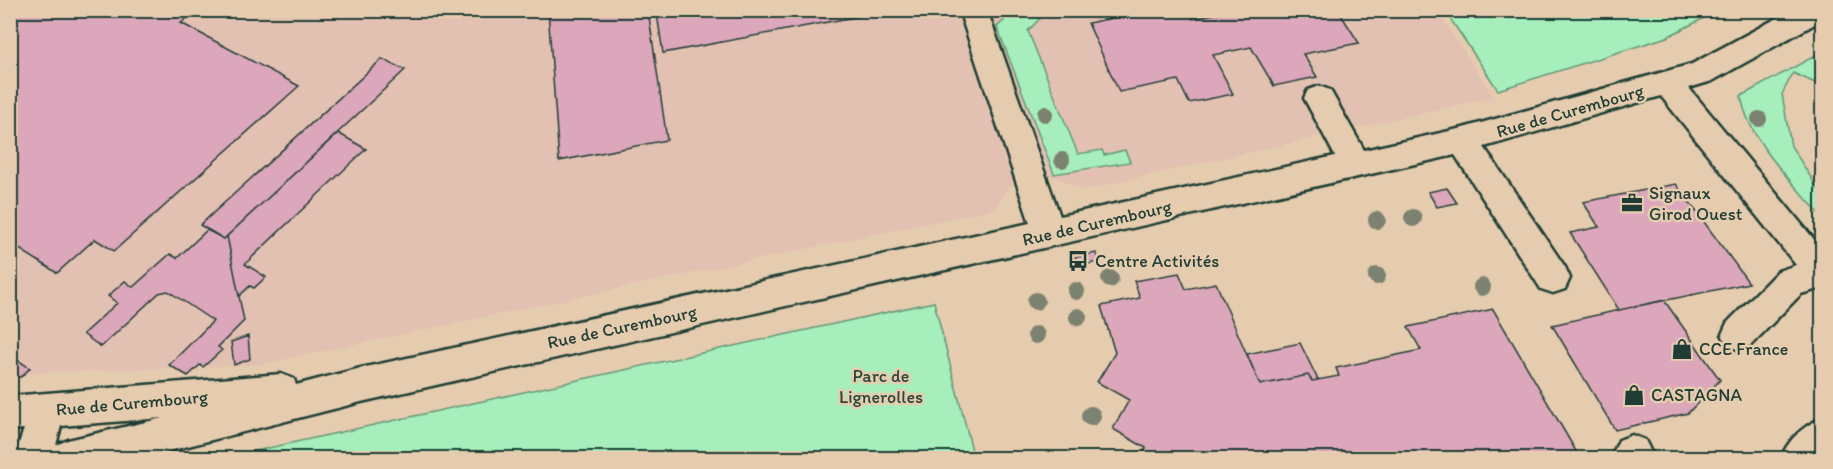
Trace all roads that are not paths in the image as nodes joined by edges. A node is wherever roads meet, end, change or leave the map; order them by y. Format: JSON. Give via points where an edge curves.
{"nodes":[{"id":1,"x":973,"y":10,"type":"edge"},
{"id":2,"x":1817,"y":10,"type":"edge"},
{"id":3,"x":1668,"y":83,"type":"junction"},
{"id":4,"x":1319,"y":98,"type":"dead end"},
{"id":5,"x":1463,"y":141,"type":"junction"},
{"id":6,"x":1356,"y":165,"type":"junction"},
{"id":7,"x":1050,"y":233,"type":"junction"},
{"id":8,"x":1822,"y":273,"type":"edge"},
{"id":9,"x":1553,"y":278,"type":"dead end"},
{"id":10,"x":1738,"y":334,"type":"dead end"},
{"id":11,"x":360,"y":385,"type":"junction"},
{"id":12,"x":48,"y":410,"type":"junction"},
{"id":13,"x":10,"y":413,"type":"edge"},
{"id":14,"x":1822,"y":435,"type":"edge"},
{"id":15,"x":33,"y":459,"type":"edge"},
{"id":16,"x":68,"y":459,"type":"edge"},
{"id":17,"x":1800,"y":459,"type":"edge"}],
"edges":[{"from":1,"to":7,"type":"street"},
{"from":2,"to":3,"type":"street","name":"Rue de Curembourg","via":[[1701,73]]},
{"from":3,"to":5,"type":"street","name":"Rue de Curembourg"},
{"from":3,"to":8,"type":"street"},
{"from":4,"to":6,"type":"street"},
{"from":5,"to":6,"type":"street","name":"Rue de Curembourg"},
{"from":5,"to":9,"type":"street"},
{"from":6,"to":7,"type":"street","name":"Rue de Curembourg"},
{"from":7,"to":11,"type":"street","name":"Rue de Curembourg"},
{"from":8,"to":10,"type":"street","via":[[1790,282]]},
{"from":11,"to":12,"type":"street","name":"Rue de Curembourg"},
{"from":11,"to":16,"type":"street","name":"Rue de Curembourg"},
{"from":12,"to":13,"type":"street","name":"Rue de Curembourg"},
{"from":12,"to":15,"type":"street"},
{"from":14,"to":17,"type":"street"}]}
